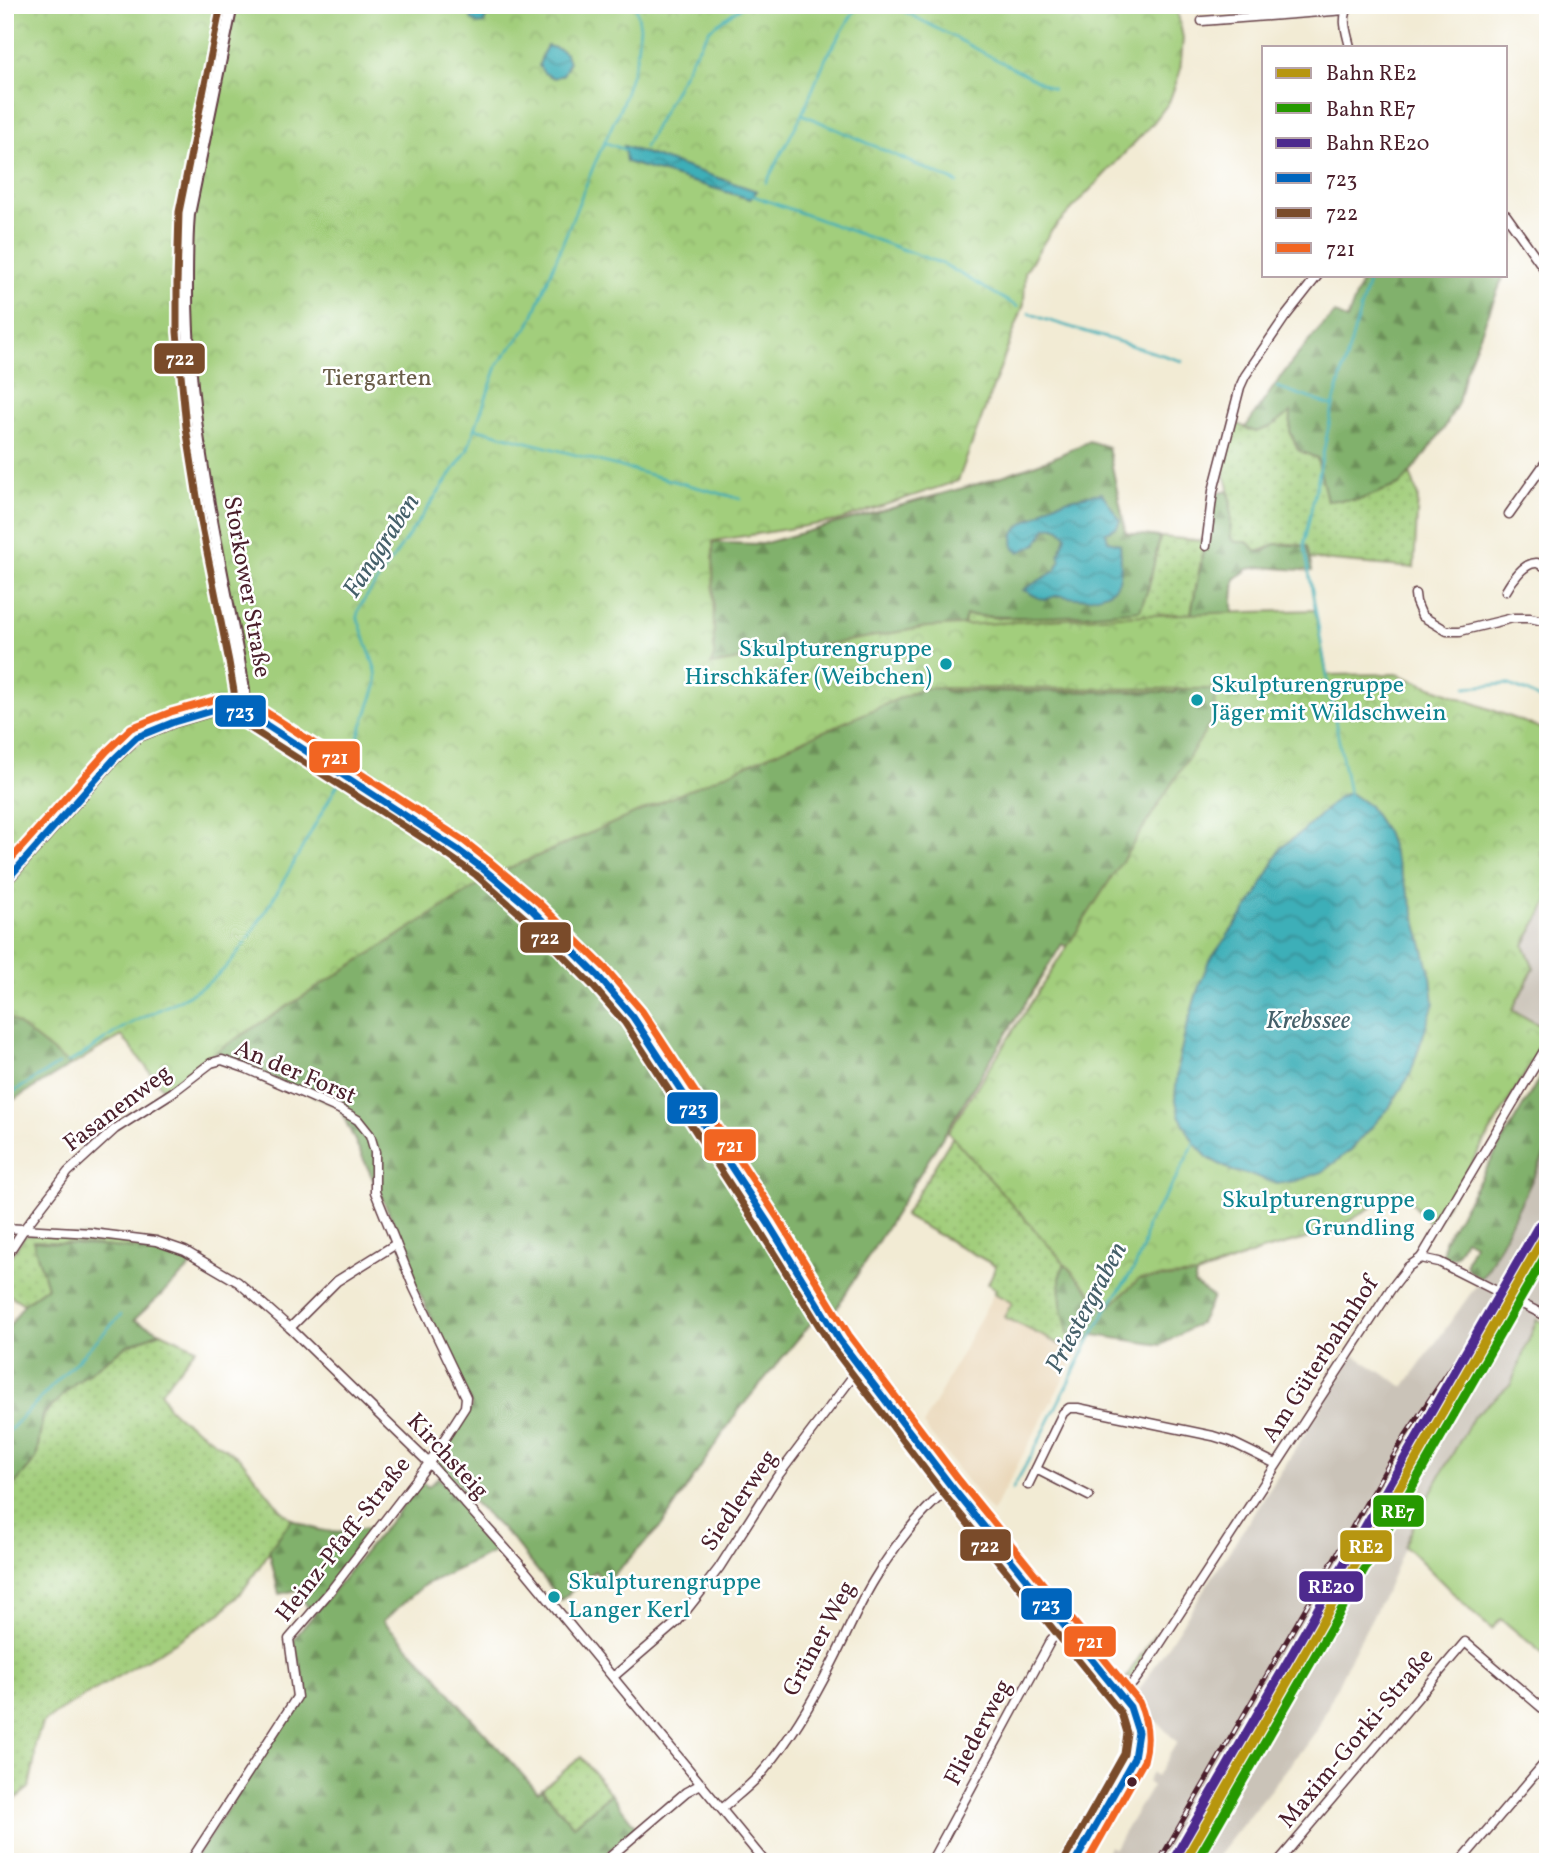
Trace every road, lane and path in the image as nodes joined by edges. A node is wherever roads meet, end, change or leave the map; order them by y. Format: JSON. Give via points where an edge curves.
{"nodes":[{"id":1,"x":232,"y":5,"type":"edge"},
{"id":2,"x":1348,"y":8,"type":"edge"},
{"id":3,"x":1202,"y":21,"type":"dead end"},
{"id":4,"x":1350,"y":46,"type":"edge"},
{"id":5,"x":1508,"y":218,"type":"edge"},
{"id":6,"x":1548,"y":274,"type":"edge"},
{"id":7,"x":1317,"y":276,"type":"edge"},
{"id":8,"x":1548,"y":459,"type":"edge"},
{"id":9,"x":1508,"y":514,"type":"dead end"},
{"id":10,"x":1206,"y":547,"type":"dead end"},
{"id":11,"x":1548,"y":568,"type":"edge"},
{"id":12,"x":1506,"y":592,"type":"dead end"},
{"id":13,"x":1415,"y":594,"type":"dead end"},
{"id":14,"x":1548,"y":622,"type":"edge"},
{"id":15,"x":245,"y":712,"type":"junction"},
{"id":16,"x":5,"y":882,"type":"edge"},
{"id":17,"x":1548,"y":1044,"type":"edge"},
{"id":18,"x":211,"y":1063,"type":"joint"},
{"id":19,"x":5,"y":1228,"type":"edge"},
{"id":20,"x":23,"y":1229,"type":"junction"},
{"id":21,"x":396,"y":1244,"type":"junction"},
{"id":22,"x":5,"y":1258,"type":"edge"},
{"id":23,"x":1421,"y":1258,"type":"junction"},
{"id":24,"x":1548,"y":1317,"type":"edge"},
{"id":25,"x":290,"y":1328,"type":"junction"},
{"id":26,"x":861,"y":1369,"type":"junction"},
{"id":27,"x":429,"y":1463,"type":"junction"},
{"id":28,"x":1276,"y":1464,"type":"junction"},
{"id":29,"x":1036,"y":1469,"type":"junction"},
{"id":30,"x":1028,"y":1485,"type":"dead end"},
{"id":31,"x":951,"y":1486,"type":"junction"},
{"id":32,"x":1089,"y":1496,"type":"dead end"},
{"id":33,"x":1064,"y":1626,"type":"junction"},
{"id":34,"x":613,"y":1677,"type":"junction"},
{"id":35,"x":1120,"y":1694,"type":"junction"},
{"id":36,"x":1548,"y":1713,"type":"edge"},
{"id":37,"x":1548,"y":1759,"type":"edge"},
{"id":38,"x":701,"y":1784,"type":"junction"},
{"id":39,"x":722,"y":1809,"type":"junction"},
{"id":40,"x":190,"y":1862,"type":"edge"},
{"id":41,"x":604,"y":1862,"type":"edge"},
{"id":42,"x":765,"y":1862,"type":"edge"},
{"id":43,"x":931,"y":1862,"type":"edge"},
{"id":44,"x":1075,"y":1862,"type":"edge"},
{"id":45,"x":1278,"y":1862,"type":"edge"},
{"id":46,"x":1460,"y":1862,"type":"edge"}],
"edges":[{"from":1,"to":15,"type":"main road","name":"Storkower Straße","via":[[189,214],[187,306],[195,414]]},
{"from":2,"to":3,"type":"street"},
{"from":2,"to":4,"type":"street","via":[[1344,22]]},
{"from":5,"to":6,"type":"street"},
{"from":7,"to":10,"type":"street","via":[[1240,387],[1213,491]]},
{"from":8,"to":9,"type":"street"},
{"from":11,"to":12,"type":"street","via":[[1532,564]]},
{"from":13,"to":14,"type":"street","via":[[1422,616],[1447,631],[1513,618]]},
{"from":15,"to":16,"type":"street","via":[[218,709],[137,737]]},
{"from":15,"to":26,"type":"main road","name":"Storkower Straße","via":[[482,868],[531,909],[615,995],[716,1141],[827,1323]]},
{"from":17,"to":23,"type":"street","name":"Am Güterbahnhof"},
{"from":18,"to":20,"type":"street","name":"Fasanenweg","via":[[116,1129],[68,1172]]},
{"from":18,"to":21,"type":"street","name":"An der Forst","via":[[222,1060],[245,1068],[358,1119],[373,1144],[375,1192]]},
{"from":19,"to":20,"type":"street","name":"Kirchsteig"},
{"from":20,"to":22,"type":"street","name":"Fasanenweg"},
{"from":20,"to":25,"type":"street","name":"Kirchsteig","via":[[132,1237],[177,1248],[238,1282]]},
{"from":21,"to":25,"type":"street","via":[[337,1280]]},
{"from":21,"to":27,"type":"street","name":"An der Forst","via":[[466,1397],[465,1407]]},
{"from":23,"to":24,"type":"street","via":[[1439,1262]]},
{"from":23,"to":28,"type":"street","name":"Am Güterbahnhof","via":[[1391,1289]]},
{"from":25,"to":27,"type":"street","name":"Kirchsteig"},
{"from":26,"to":31,"type":"main road","name":"Storkower Straße"},
{"from":26,"to":34,"type":"street","name":"Siedlerweg","via":[[777,1478],[719,1568],[677,1622]]},
{"from":27,"to":34,"type":"street","name":"Kirchsteig"},
{"from":27,"to":40,"type":"street","name":"Heinz-Pfaff-Straße","via":[[289,1639],[297,1697]]},
{"from":28,"to":29,"type":"street","via":[[1213,1436],[1069,1408]]},
{"from":28,"to":35,"type":"street","name":"Am Güterbahnhof","via":[[1144,1668]]},
{"from":29,"to":30,"type":"street"},
{"from":29,"to":32,"type":"street"},
{"from":31,"to":33,"type":"main road","name":"Storkower Straße"},
{"from":31,"to":39,"type":"street","name":"Grüner Weg","via":[[901,1540],[874,1580],[793,1730],[762,1773]]},
{"from":33,"to":35,"type":"main road","name":"Storkower Straße"},
{"from":33,"to":43,"type":"street","name":"Fliederweg","via":[[1051,1640]]},
{"from":34,"to":38,"type":"street","name":"Kirchsteig"},
{"from":35,"to":44,"type":"main road","name":"Storkower Straße","via":[[1136,1719],[1137,1747]]},
{"from":36,"to":45,"type":"street","name":"Maxim-Gorki-Straße","via":[[1465,1642]]},
{"from":37,"to":46,"type":"street"},
{"from":38,"to":39,"type":"street","name":"Kirchsteig"},
{"from":38,"to":41,"type":"street"},
{"from":39,"to":42,"type":"street","name":"Kirchsteig"}]}
